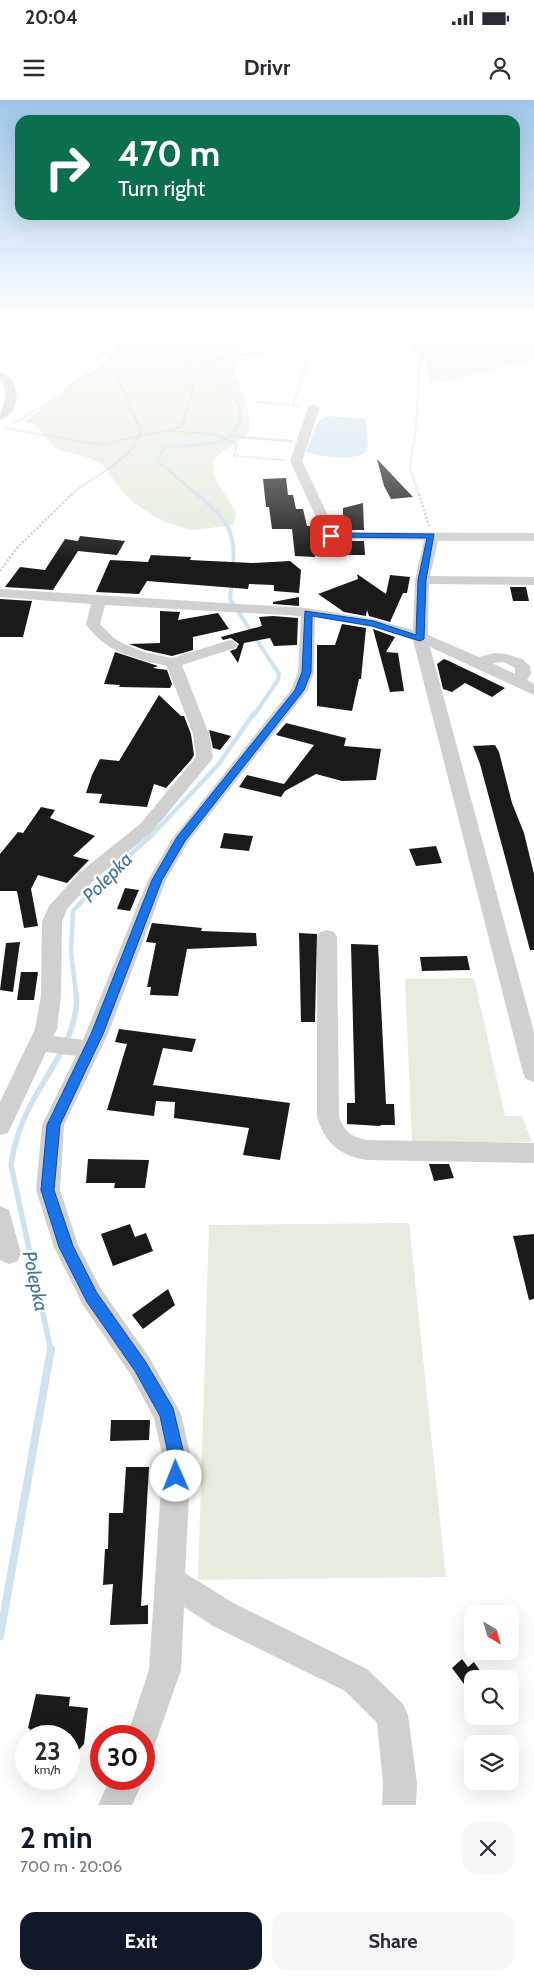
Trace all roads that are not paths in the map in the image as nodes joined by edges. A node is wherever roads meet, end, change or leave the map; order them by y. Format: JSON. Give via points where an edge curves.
{"nodes":[{"id":1,"x":12,"y":403,"type":"edge"},
{"id":2,"x":314,"y":407,"type":"road end"},
{"id":3,"x":0,"y":416,"type":"edge"},
{"id":4,"x":432,"y":536,"type":"junction"},
{"id":5,"x":534,"y":537,"type":"edge"},
{"id":6,"x":422,"y":580,"type":"junction"},
{"id":7,"x":534,"y":581,"type":"edge"},
{"id":8,"x":0,"y":593,"type":"edge"},
{"id":9,"x":99,"y":601,"type":"junction"},
{"id":10,"x":308,"y":613,"type":"junction"},
{"id":11,"x":420,"y":639,"type":"junction"},
{"id":12,"x":230,"y":645,"type":"dead end"},
{"id":13,"x":173,"y":663,"type":"junction"},
{"id":14,"x":534,"y":690,"type":"edge"},
{"id":15,"x":327,"y":936,"type":"dead end"},
{"id":16,"x":46,"y":1044,"type":"junction"},
{"id":17,"x":82,"y":1049,"type":"junction"},
{"id":18,"x":534,"y":1073,"type":"edge"},
{"id":19,"x":0,"y":1126,"type":"edge"},
{"id":20,"x":534,"y":1153,"type":"edge"},
{"id":21,"x":0,"y":1217,"type":"edge"},
{"id":22,"x":9,"y":1253,"type":"dead end"},
{"id":23,"x":170,"y":1580,"type":"junction"},
{"id":24,"x":147,"y":1725,"type":"edge"},
{"id":25,"x":122,"y":1790,"type":"edge"},
{"id":26,"x":115,"y":1805,"type":"edge"},
{"id":27,"x":398,"y":1805,"type":"edge"}],
"edges":[{"from":1,"to":3,"type":"street"},
{"from":2,"to":4,"type":"street","via":[[296,461],[331,536]]},
{"from":4,"to":5,"type":"street"},
{"from":4,"to":6,"type":"street"},
{"from":6,"to":7,"type":"street"},
{"from":6,"to":11,"type":"street"},
{"from":8,"to":9,"type":"street"},
{"from":9,"to":10,"type":"street"},
{"from":9,"to":13,"type":"street","via":[[93,624],[110,644]]},
{"from":10,"to":11,"type":"street","via":[[374,623]]},
{"from":10,"to":17,"type":"street","via":[[306,672],[299,690],[181,839],[157,880]]},
{"from":11,"to":14,"type":"street"},
{"from":11,"to":18,"type":"street"},
{"from":12,"to":13,"type":"street"},
{"from":13,"to":16,"type":"street","via":[[201,734],[205,758],[146,828],[86,877],[59,906],[52,922]]},
{"from":15,"to":20,"type":"street","via":[[328,1117],[338,1139],[355,1149],[367,1150]]},
{"from":16,"to":17,"type":"street"},
{"from":16,"to":19,"type":"street"},
{"from":17,"to":23,"type":"street","via":[[53,1125],[48,1190],[66,1247],[92,1298],[140,1366],[167,1414],[177,1458]]},
{"from":21,"to":22,"type":"street"},
{"from":23,"to":24,"type":"street","via":[[165,1670]]},
{"from":23,"to":27,"type":"street","via":[[224,1615],[356,1680],[392,1715],[400,1782]]},
{"from":25,"to":26,"type":"street"}]}
